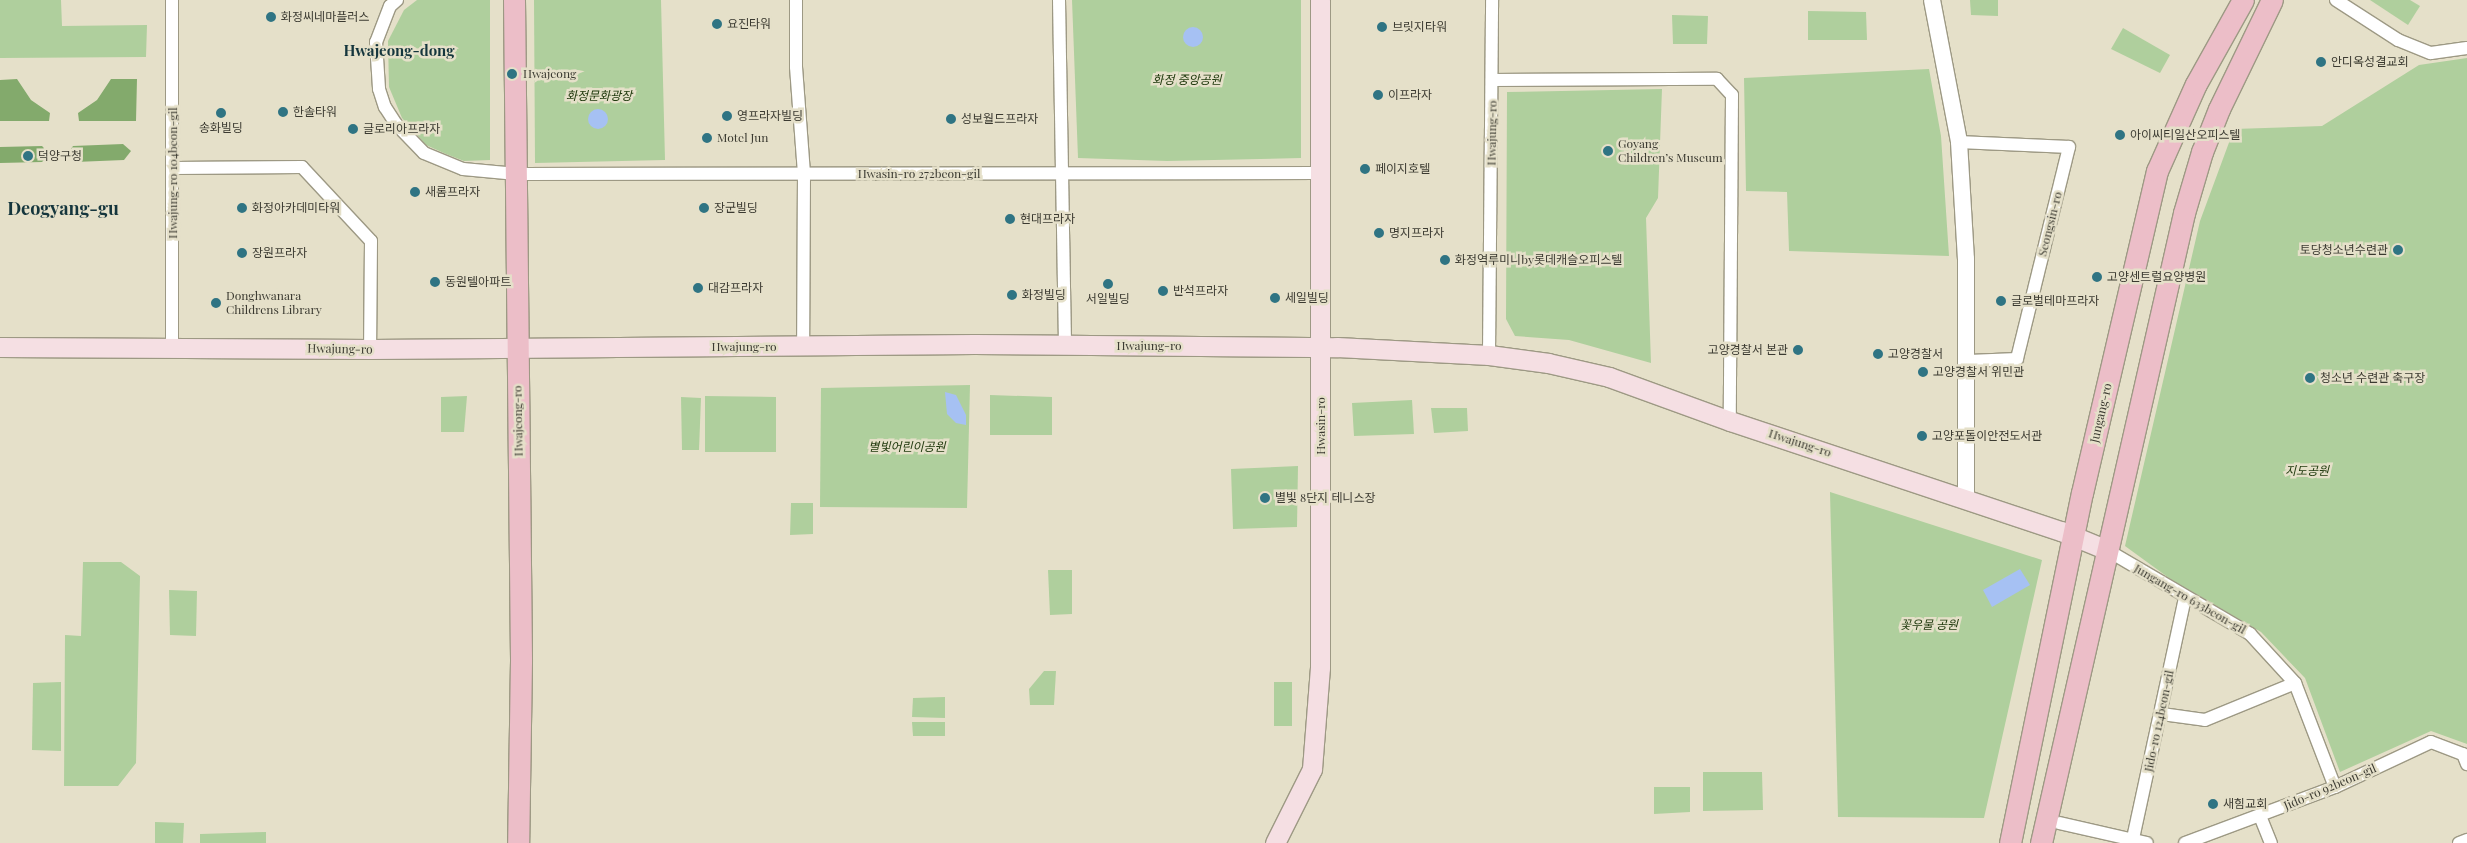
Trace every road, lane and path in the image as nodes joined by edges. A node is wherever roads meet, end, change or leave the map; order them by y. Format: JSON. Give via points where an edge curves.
{"nodes":[{"id":1,"x":172,"y":0,"type":"edge"},
{"id":2,"x":397,"y":0,"type":"edge"},
{"id":3,"x":514,"y":0,"type":"edge"},
{"id":4,"x":796,"y":0,"type":"edge"},
{"id":5,"x":1060,"y":0,"type":"edge"},
{"id":6,"x":1320,"y":0,"type":"edge"},
{"id":7,"x":1492,"y":0,"type":"edge"},
{"id":8,"x":1932,"y":0,"type":"edge"},
{"id":9,"x":2243,"y":0,"type":"edge"},
{"id":10,"x":2272,"y":0,"type":"edge"},
{"id":11,"x":2336,"y":0,"type":"edge"},
{"id":12,"x":2467,"y":48,"type":"edge"},
{"id":13,"x":1492,"y":80,"type":"junction"},
{"id":14,"x":1960,"y":142,"type":"junction"},
{"id":15,"x":173,"y":168,"type":"junction"},
{"id":16,"x":1321,"y":173,"type":"junction"},
{"id":17,"x":517,"y":174,"type":"junction"},
{"id":18,"x":804,"y":174,"type":"junction"},
{"id":19,"x":1063,"y":175,"type":"junction"},
{"id":20,"x":1065,"y":345,"type":"junction"},
{"id":21,"x":172,"y":346,"type":"junction"},
{"id":22,"x":1321,"y":346,"type":"junction"},
{"id":23,"x":0,"y":347,"type":"edge"},
{"id":24,"x":517,"y":347,"type":"junction"},
{"id":25,"x":803,"y":347,"type":"junction"},
{"id":26,"x":370,"y":349,"type":"junction"},
{"id":27,"x":1489,"y":355,"type":"junction"},
{"id":28,"x":1968,"y":361,"type":"junction"},
{"id":29,"x":1730,"y":421,"type":"junction"},
{"id":30,"x":1966,"y":500,"type":"junction"},
{"id":31,"x":2075,"y":537,"type":"junction"},
{"id":32,"x":2107,"y":550,"type":"junction"},
{"id":33,"x":2185,"y":598,"type":"junction"},
{"id":34,"x":2295,"y":683,"type":"junction"},
{"id":35,"x":2042,"y":684,"type":"junction"},
{"id":36,"x":2162,"y":714,"type":"junction"},
{"id":37,"x":2068,"y":723,"type":"junction"},
{"id":38,"x":2467,"y":764,"type":"edge"},
{"id":39,"x":2335,"y":787,"type":"junction"},
{"id":40,"x":2260,"y":816,"type":"junction"},
{"id":41,"x":2057,"y":833,"type":"edge"},
{"id":42,"x":2467,"y":840,"type":"edge"},
{"id":43,"x":2132,"y":841,"type":"edge"},
{"id":44,"x":518,"y":843,"type":"edge"},
{"id":45,"x":1275,"y":843,"type":"edge"},
{"id":46,"x":1997,"y":843,"type":"edge"},
{"id":47,"x":2010,"y":843,"type":"edge"},
{"id":48,"x":2042,"y":843,"type":"edge"},
{"id":49,"x":2147,"y":843,"type":"edge"},
{"id":50,"x":2185,"y":843,"type":"edge"},
{"id":51,"x":2270,"y":843,"type":"edge"},
{"id":52,"x":2459,"y":843,"type":"edge"}],
"edges":[{"from":1,"to":15,"type":"street","name":"Hwajung-ro 104beon-gil"},
{"from":2,"to":17,"type":"street","name":"Hwasin-ro 272beon-gil","via":[[390,6],[376,42],[379,90],[396,124],[424,153],[445,163],[463,169]]},
{"from":3,"to":17,"type":"main road","name":"Hwajeong-ro"},
{"from":4,"to":18,"type":"street","via":[[796,67]]},
{"from":5,"to":19,"type":"street"},
{"from":6,"to":16,"type":"main road","name":"Hwasin-ro"},
{"from":7,"to":13,"type":"street","name":"Hwajung-ro"},
{"from":8,"to":14,"type":"street"},
{"from":9,"to":31,"type":"main road","name":"Jungang-ro","via":[[2196,84],[2157,171]]},
{"from":10,"to":32,"type":"main road","via":[[2219,109],[2195,176]]},
{"from":11,"to":12,"type":"street","via":[[2398,40],[2431,53]]},
{"from":13,"to":27,"type":"street","name":"Hwajung-ro"},
{"from":13,"to":29,"type":"street","via":[[1717,79],[1732,94]]},
{"from":14,"to":28,"type":"street"},
{"from":14,"to":28,"type":"street","name":"Seongsin-ro","via":[[2069,147],[2017,359]]},
{"from":15,"to":21,"type":"street","name":"Hwajung-ro 104beon-gil"},
{"from":15,"to":26,"type":"street","via":[[302,167],[371,241]]},
{"from":16,"to":19,"type":"street","name":"Hwasin-ro 272beon-gil"},
{"from":16,"to":22,"type":"main road","name":"Hwasin-ro"},
{"from":17,"to":18,"type":"street","name":"Hwasin-ro 272beon-gil"},
{"from":17,"to":24,"type":"main road","name":"Hwajeong-ro"},
{"from":18,"to":19,"type":"street","name":"Hwasin-ro 272beon-gil"},
{"from":18,"to":25,"type":"street"},
{"from":19,"to":20,"type":"street"},
{"from":20,"to":22,"type":"main road","name":"Hwajung-ro"},
{"from":20,"to":25,"type":"main road","name":"Hwajung-ro"},
{"from":21,"to":23,"type":"main road","name":"Hwajung-ro"},
{"from":21,"to":26,"type":"main road","name":"Hwajung-ro"},
{"from":22,"to":27,"type":"main road","name":"Hwajung-ro"},
{"from":22,"to":45,"type":"main road","name":"Hwasin-ro","via":[[1317,723],[1312,769]]},
{"from":24,"to":25,"type":"main road","name":"Hwajung-ro"},
{"from":24,"to":26,"type":"main road","name":"Hwajung-ro"},
{"from":24,"to":44,"type":"main road","name":"Hwajeong-ro","via":[[521,661]]},
{"from":27,"to":29,"type":"main road","name":"Hwajung-ro","via":[[1548,363],[1608,377]]},
{"from":28,"to":30,"type":"street"},
{"from":29,"to":30,"type":"main road","name":"Hwajung-ro"},
{"from":30,"to":31,"type":"main road","name":"Hwajung-ro"},
{"from":31,"to":32,"type":"main road","name":"Hwajung-ro"},
{"from":31,"to":35,"type":"main road","name":"Jungang-ro"},
{"from":32,"to":33,"type":"street","name":"Jungang-ro 633beon-gil"},
{"from":32,"to":37,"type":"main road"},
{"from":33,"to":34,"type":"street","name":"Jungang-ro 633beon-gil","via":[[2250,634]]},
{"from":33,"to":36,"type":"street","name":"Jido-ro 124beon-gil"},
{"from":34,"to":36,"type":"street","via":[[2206,720]]},
{"from":34,"to":39,"type":"street","name":"Jungang-ro 633beon-gil"},
{"from":35,"to":46,"type":"main road"},
{"from":35,"to":47,"type":"main road","name":"Jungang-ro"},
{"from":36,"to":43,"type":"street","name":"Jido-ro 124beon-gil"},
{"from":37,"to":41,"type":"main road"},
{"from":37,"to":48,"type":"main road"},
{"from":38,"to":39,"type":"street","name":"Jido-ro 92beon-gil","via":[[2463,754],[2431,742]]},
{"from":39,"to":40,"type":"street","name":"Jido-ro 92beon-gil"},
{"from":40,"to":50,"type":"street","name":"Jido-ro 92beon-gil"},
{"from":40,"to":51,"type":"street"},
{"from":41,"to":43,"type":"street"},
{"from":42,"to":52,"type":"street"},
{"from":43,"to":49,"type":"street"}]}
